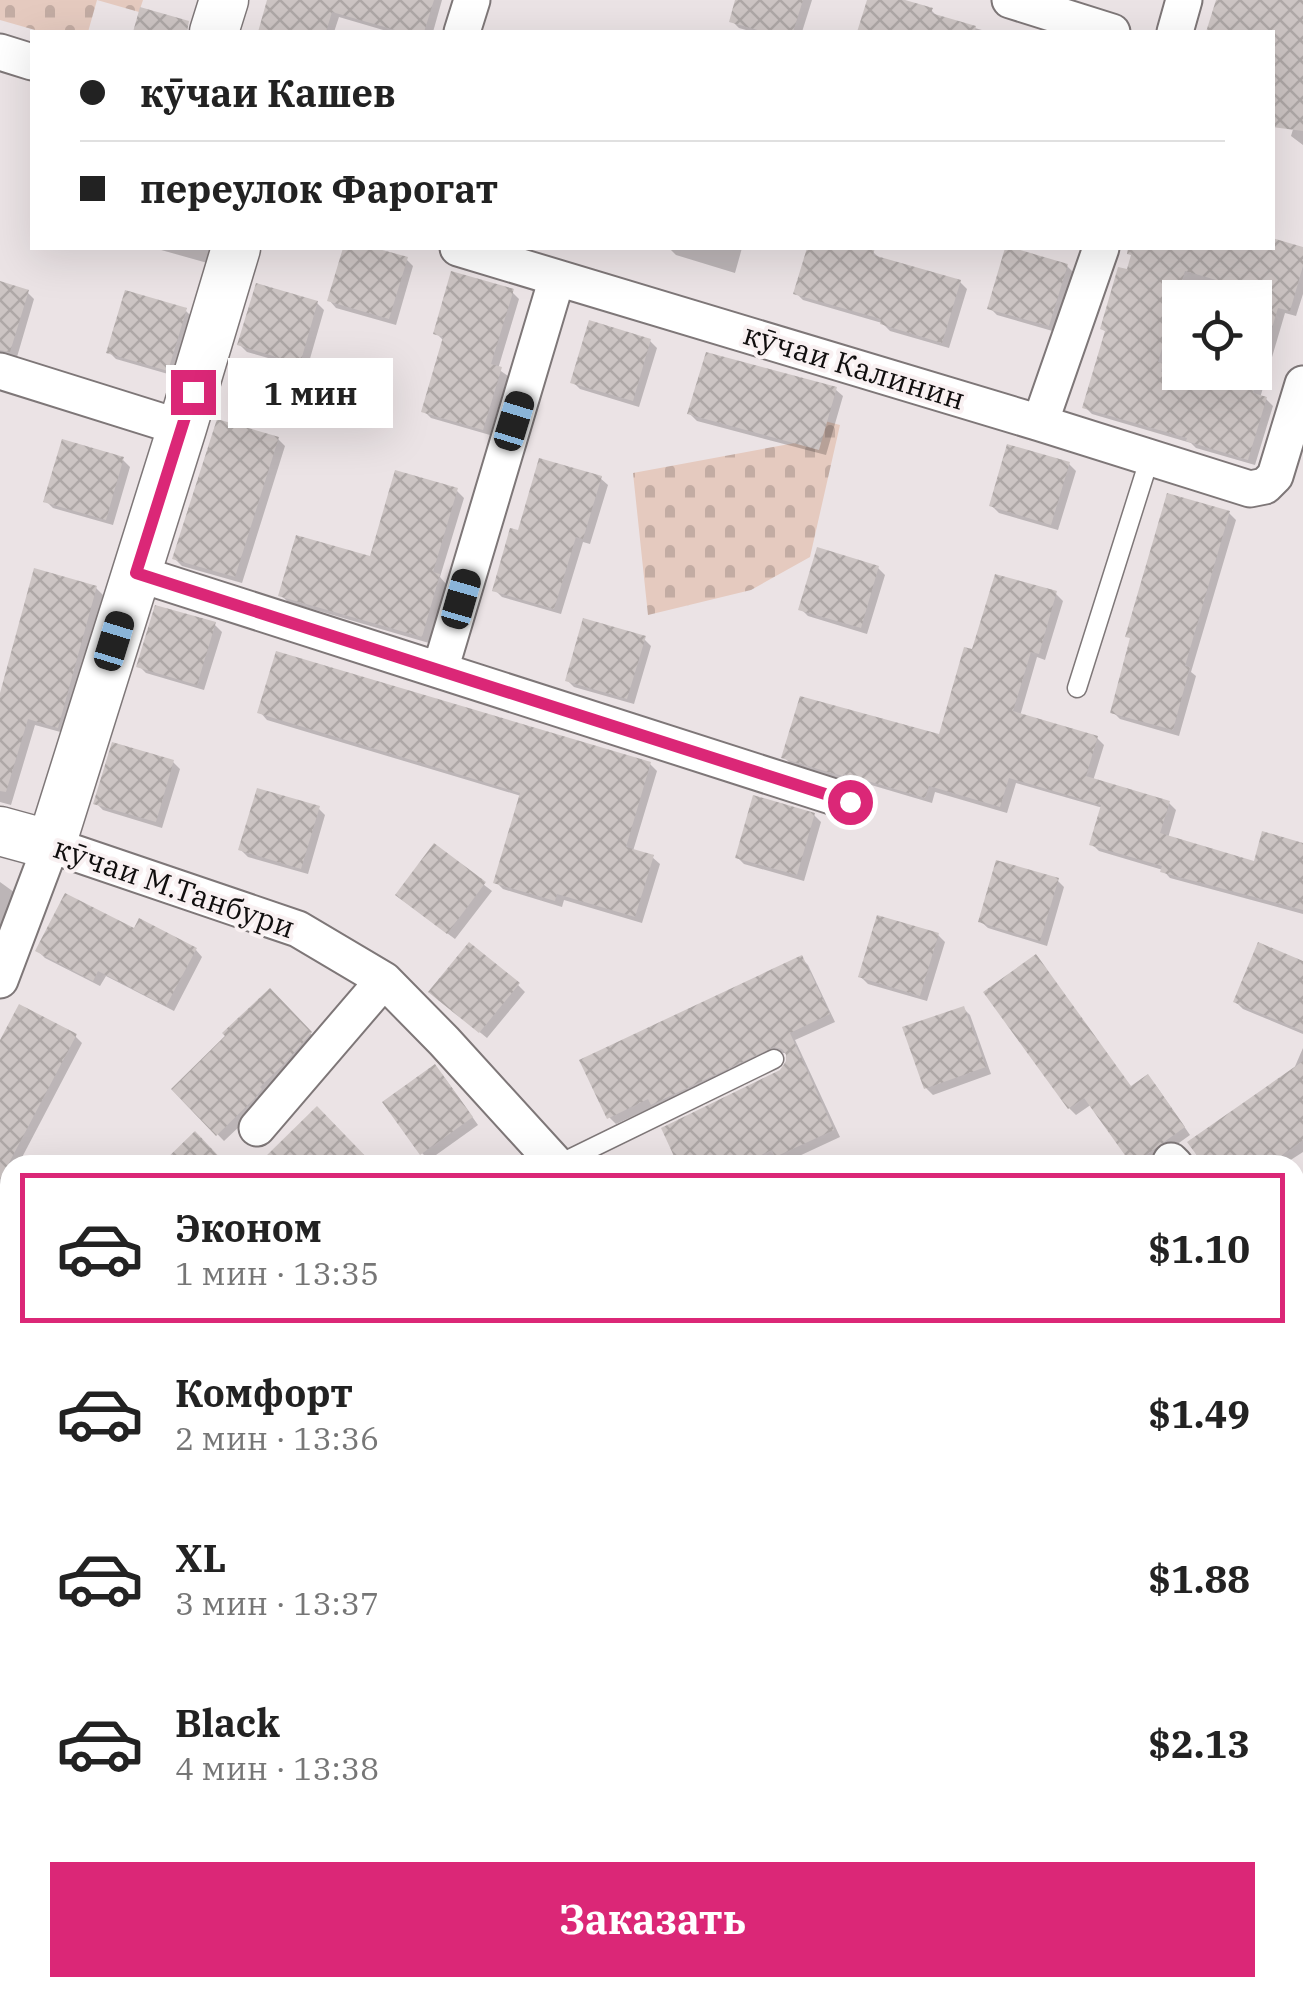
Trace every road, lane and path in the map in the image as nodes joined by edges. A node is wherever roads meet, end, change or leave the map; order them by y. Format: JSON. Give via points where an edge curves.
{"nodes":[{"id":1,"x":224,"y":0,"type":"edge"},
{"id":2,"x":472,"y":0,"type":"edge"},
{"id":3,"x":1010,"y":0,"type":"edge"},
{"id":4,"x":1184,"y":0,"type":"edge"},
{"id":5,"x":215,"y":30,"type":"edge"},
{"id":6,"x":463,"y":30,"type":"edge"},
{"id":7,"x":1106,"y":30,"type":"edge"},
{"id":8,"x":1175,"y":30,"type":"edge"},
{"id":9,"x":0,"y":52,"type":"edge"},
{"id":10,"x":30,"y":61,"type":"edge"},
{"id":11,"x":235,"y":250,"type":"edge"},
{"id":12,"x":465,"y":250,"type":"edge"},
{"id":13,"x":1100,"y":250,"type":"edge"},
{"id":14,"x":557,"y":278,"type":"junction"},
{"id":15,"x":0,"y":371,"type":"edge"},
{"id":16,"x":1303,"y":384,"type":"edge"},
{"id":17,"x":1040,"y":423,"type":"junction"},
{"id":18,"x":182,"y":428,"type":"junction"},
{"id":19,"x":1150,"y":457,"type":"junction"},
{"id":20,"x":136,"y":573,"type":"junction"},
{"id":21,"x":440,"y":670,"type":"junction"},
{"id":22,"x":1076,"y":688,"type":"dead end"},
{"id":23,"x":850,"y":802,"type":"dead end"},
{"id":24,"x":0,"y":830,"type":"edge"},
{"id":25,"x":50,"y":844,"type":"junction"},
{"id":26,"x":0,"y":980,"type":"edge"},
{"id":27,"x":384,"y":980,"type":"junction"},
{"id":28,"x":774,"y":1059,"type":"dead end"},
{"id":29,"x":256,"y":1128,"type":"dead end"},
{"id":30,"x":548,"y":1155,"type":"edge"},
{"id":31,"x":577,"y":1155,"type":"edge"}],
"edges":[{"from":1,"to":5,"type":"street"},
{"from":2,"to":6,"type":"street"},
{"from":3,"to":7,"type":"street"},
{"from":4,"to":8,"type":"street"},
{"from":9,"to":10,"type":"street"},
{"from":11,"to":18,"type":"street"},
{"from":12,"to":14,"type":"street","name":"кӯчаи Калинин"},
{"from":13,"to":17,"type":"street"},
{"from":14,"to":17,"type":"street","name":"кӯчаи Калинин"},
{"from":14,"to":21,"type":"street"},
{"from":15,"to":18,"type":"street"},
{"from":16,"to":19,"type":"street","name":"кӯчаи Калинин","via":[[1265,486],[1250,488]]},
{"from":17,"to":19,"type":"street","name":"кӯчаи Калинин"},
{"from":18,"to":20,"type":"street"},
{"from":19,"to":22,"type":"lane"},
{"from":20,"to":21,"type":"street"},
{"from":20,"to":25,"type":"street"},
{"from":21,"to":23,"type":"street"},
{"from":24,"to":25,"type":"street","name":"кӯчаи М.Танбури"},
{"from":25,"to":26,"type":"street"},
{"from":25,"to":27,"type":"street","name":"кӯчаи М.Танбури","via":[[298,929]]},
{"from":27,"to":29,"type":"street"},
{"from":27,"to":30,"type":"street","name":"кӯчаи М.Танбури"},
{"from":28,"to":31,"type":"lane"}]}
